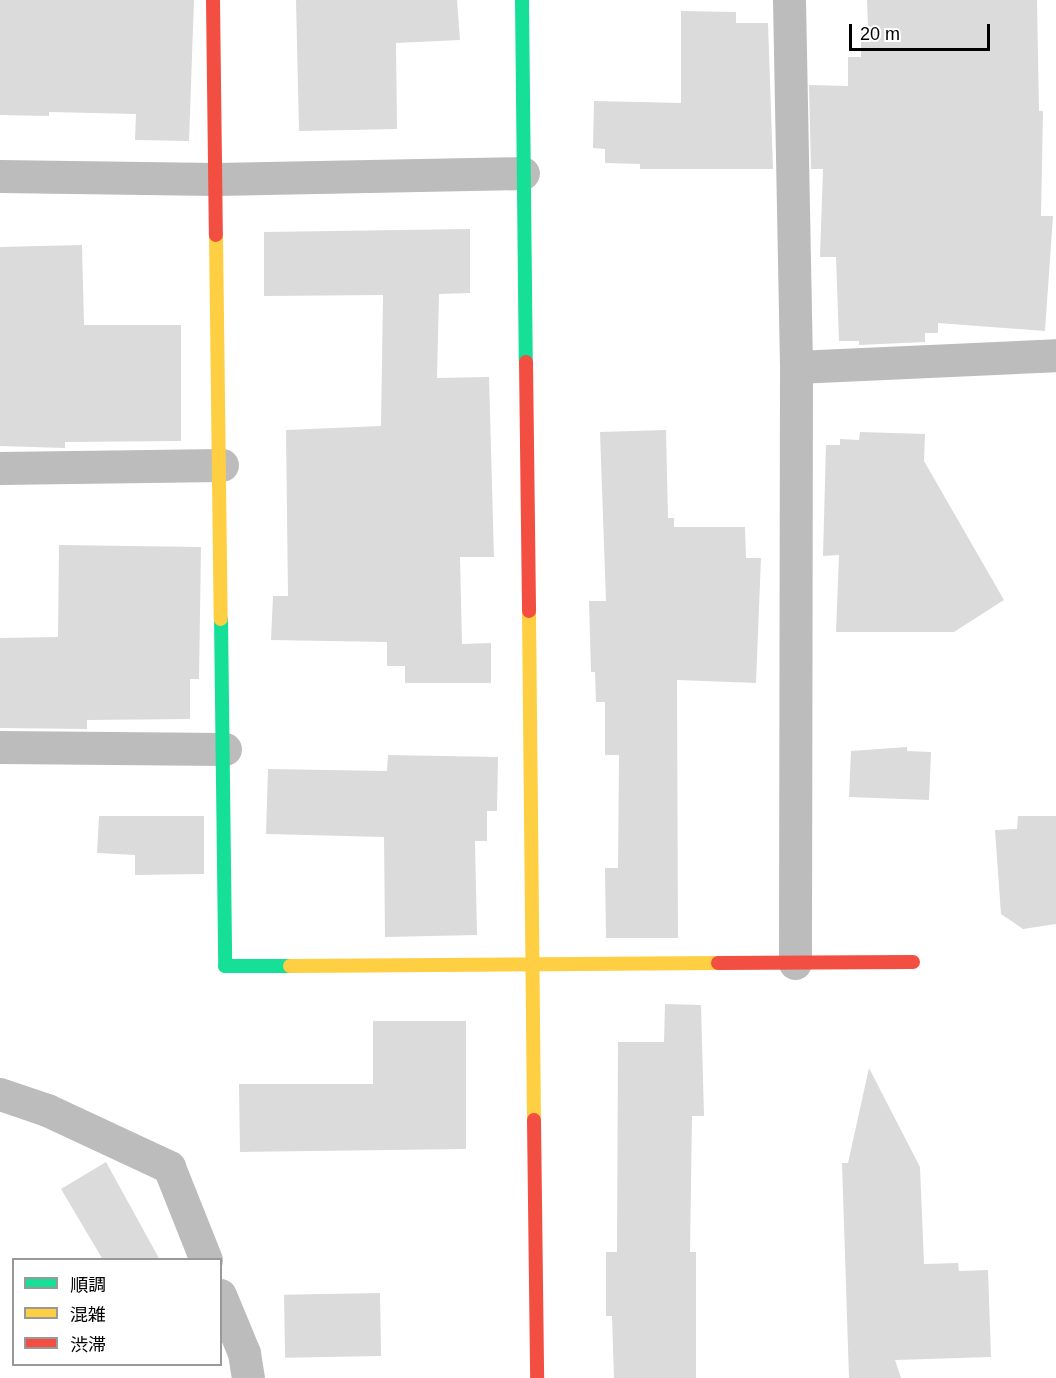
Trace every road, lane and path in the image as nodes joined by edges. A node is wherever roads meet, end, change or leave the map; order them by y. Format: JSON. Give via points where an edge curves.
{"nodes":[{"id":1,"x":213,"y":0,"type":"edge"},
{"id":2,"x":522,"y":0,"type":"edge"},
{"id":3,"x":789,"y":0,"type":"edge"},
{"id":4,"x":523,"y":172,"type":"junction"},
{"id":5,"x":0,"y":176,"type":"edge"},
{"id":6,"x":215,"y":179,"type":"junction"},
{"id":7,"x":1056,"y":354,"type":"edge"},
{"id":8,"x":796,"y":367,"type":"junction"},
{"id":9,"x":222,"y":465,"type":"junction"},
{"id":10,"x":0,"y":468,"type":"edge"},
{"id":11,"x":0,"y":747,"type":"edge"},
{"id":12,"x":225,"y":749,"type":"junction"},
{"id":13,"x":913,"y":962,"type":"dead end"},
{"id":14,"x":795,"y":963,"type":"junction"},
{"id":15,"x":530,"y":964,"type":"junction"},
{"id":16,"x":0,"y":1094,"type":"edge"},
{"id":17,"x":205,"y":1258,"type":"edge"},
{"id":18,"x":222,"y":1300,"type":"edge"},
{"id":19,"x":248,"y":1378,"type":"edge"},
{"id":20,"x":537,"y":1378,"type":"edge"}],
"edges":[{"from":1,"to":6,"type":"street"},
{"from":2,"to":4,"type":"street"},
{"from":3,"to":8,"type":"street"},
{"from":4,"to":6,"type":"street"},
{"from":4,"to":15,"type":"street"},
{"from":5,"to":6,"type":"street"},
{"from":6,"to":9,"type":"street"},
{"from":7,"to":8,"type":"street"},
{"from":8,"to":14,"type":"street"},
{"from":9,"to":10,"type":"street"},
{"from":9,"to":12,"type":"street"},
{"from":11,"to":12,"type":"street"},
{"from":12,"to":15,"type":"street","via":[[225,966]]},
{"from":13,"to":14,"type":"street"},
{"from":14,"to":15,"type":"street"},
{"from":15,"to":20,"type":"street"},
{"from":16,"to":17,"type":"street","via":[[47,1110],[169,1167]]},
{"from":18,"to":19,"type":"street","via":[[244,1353]]}]}
